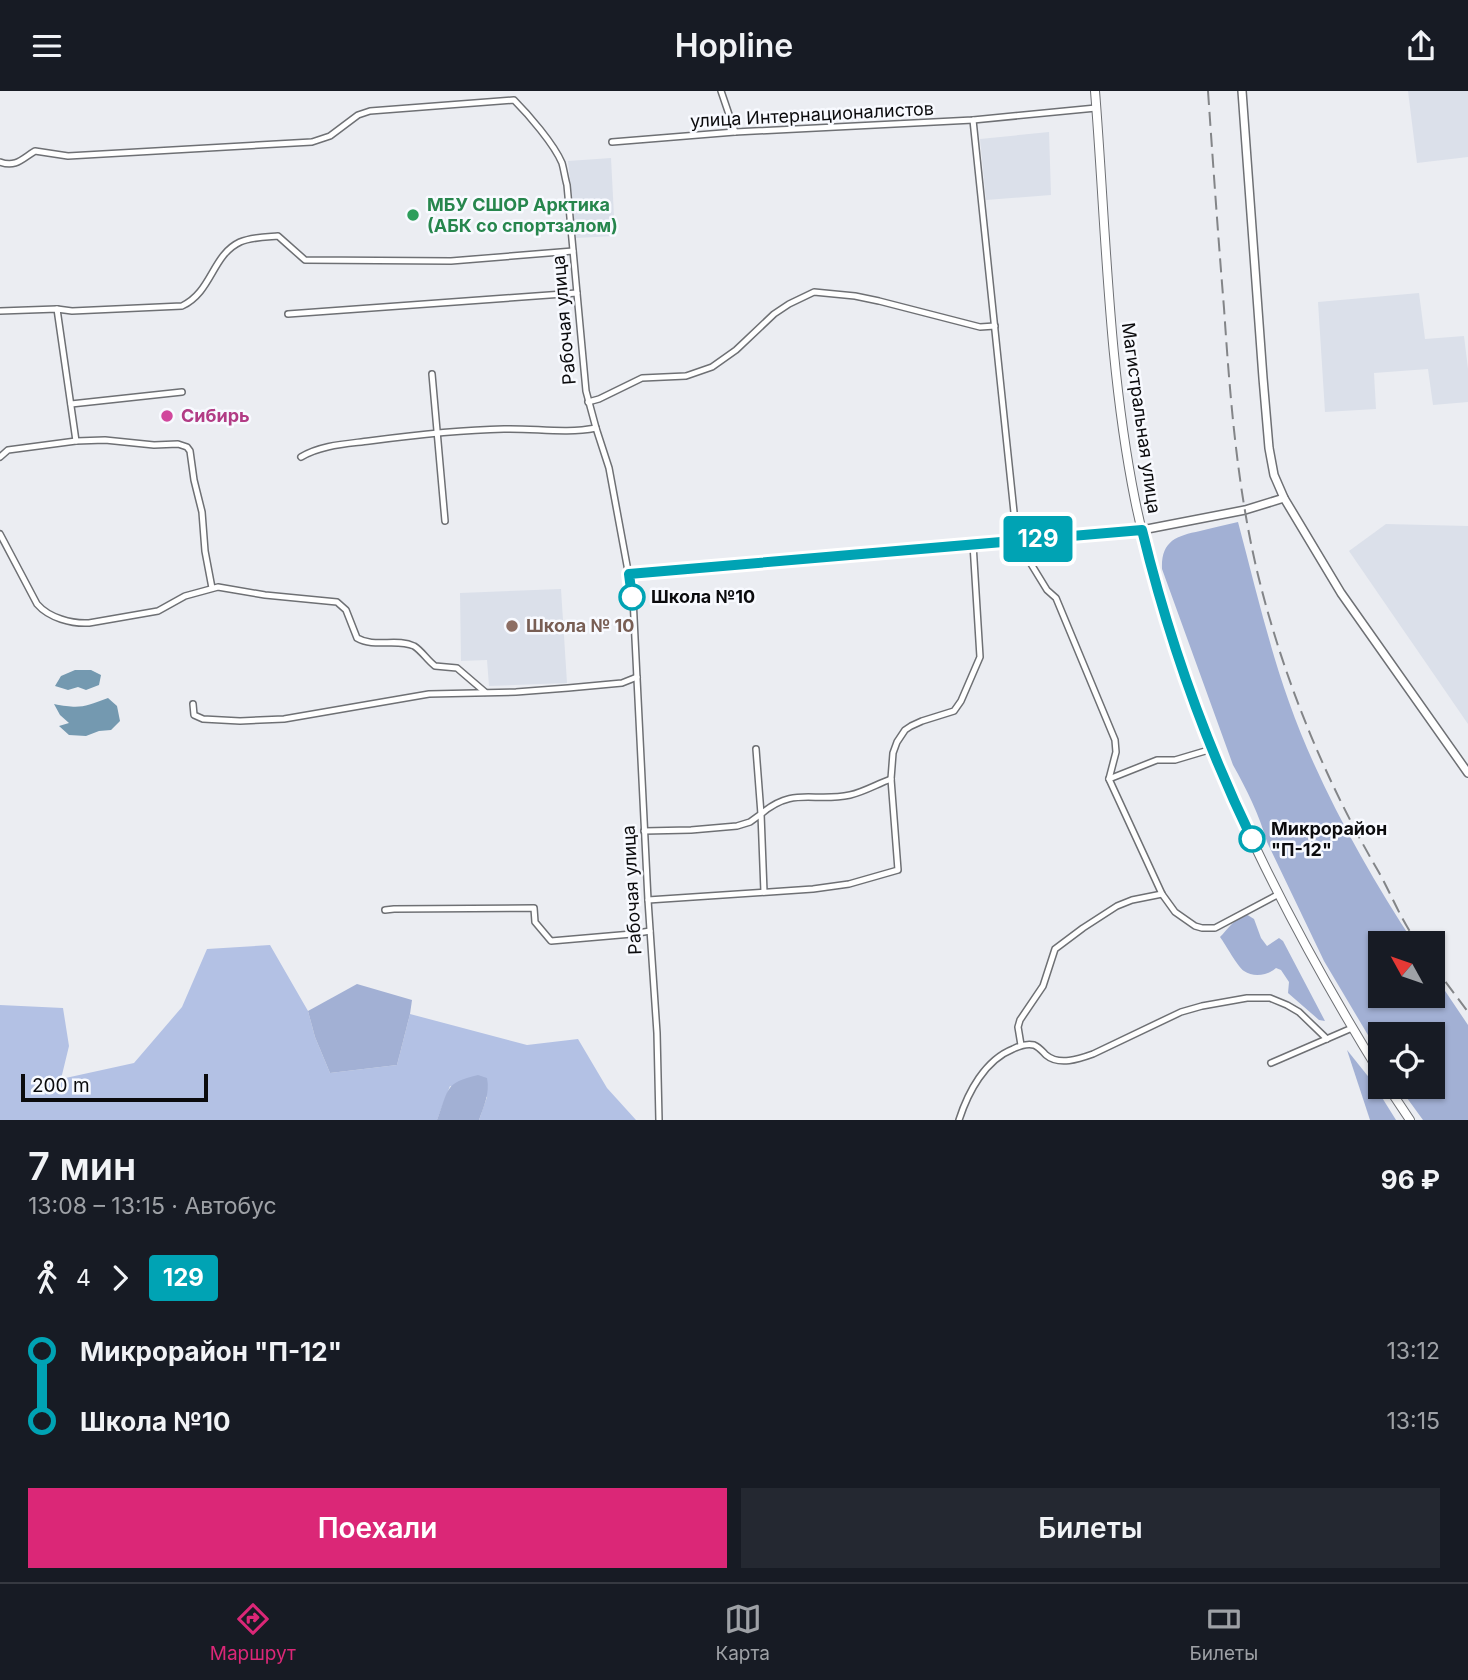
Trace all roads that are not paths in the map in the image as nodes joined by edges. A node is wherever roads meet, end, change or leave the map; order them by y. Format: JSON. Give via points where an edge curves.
{"nodes":[{"id":1,"x":513,"y":91,"type":"edge"},
{"id":2,"x":721,"y":91,"type":"edge"},
{"id":3,"x":1095,"y":91,"type":"edge"},
{"id":4,"x":1242,"y":91,"type":"edge"},
{"id":5,"x":514,"y":100,"type":"junction"},
{"id":6,"x":1096,"y":108,"type":"junction"},
{"id":7,"x":973,"y":120,"type":"junction"},
{"id":8,"x":735,"y":132,"type":"junction"},
{"id":9,"x":612,"y":142,"type":"dead end"},
{"id":10,"x":0,"y":162,"type":"edge"},
{"id":11,"x":573,"y":251,"type":"junction"},
{"id":12,"x":577,"y":293,"type":"junction"},
{"id":13,"x":57,"y":309,"type":"junction"},
{"id":14,"x":0,"y":311,"type":"edge"},
{"id":15,"x":288,"y":314,"type":"dead end"},
{"id":16,"x":995,"y":326,"type":"junction"},
{"id":17,"x":432,"y":374,"type":"dead end"},
{"id":18,"x":182,"y":392,"type":"dead end"},
{"id":19,"x":588,"y":402,"type":"junction"},
{"id":20,"x":71,"y":404,"type":"junction"},
{"id":21,"x":596,"y":428,"type":"junction"},
{"id":22,"x":437,"y":432,"type":"junction"},
{"id":23,"x":76,"y":441,"type":"junction"},
{"id":24,"x":0,"y":457,"type":"edge"},
{"id":25,"x":301,"y":457,"type":"dead end"},
{"id":26,"x":1284,"y":498,"type":"junction"},
{"id":27,"x":445,"y":521,"type":"dead end"},
{"id":28,"x":1142,"y":530,"type":"junction"},
{"id":29,"x":0,"y":534,"type":"edge"},
{"id":30,"x":1017,"y":541,"type":"junction"},
{"id":31,"x":973,"y":544,"type":"junction"},
{"id":32,"x":629,"y":574,"type":"junction"},
{"id":33,"x":212,"y":588,"type":"junction"},
{"id":34,"x":637,"y":677,"type":"junction"},
{"id":35,"x":485,"y":692,"type":"junction"},
{"id":36,"x":193,"y":703,"type":"dead end"},
{"id":37,"x":756,"y":749,"type":"dead end"},
{"id":38,"x":1212,"y":749,"type":"junction"},
{"id":39,"x":1468,"y":773,"type":"edge"},
{"id":40,"x":891,"y":779,"type":"junction"},
{"id":41,"x":1110,"y":779,"type":"junction"},
{"id":42,"x":761,"y":814,"type":"junction"},
{"id":43,"x":644,"y":831,"type":"junction"},
{"id":44,"x":764,"y":892,"type":"junction"},
{"id":45,"x":1162,"y":894,"type":"junction"},
{"id":46,"x":1279,"y":894,"type":"junction"},
{"id":47,"x":648,"y":899,"type":"junction"},
{"id":48,"x":385,"y":910,"type":"dead end"},
{"id":49,"x":650,"y":931,"type":"junction"},
{"id":50,"x":1352,"y":1028,"type":"junction"},
{"id":51,"x":1327,"y":1039,"type":"junction"},
{"id":52,"x":1021,"y":1045,"type":"junction"},
{"id":53,"x":1368,"y":1054,"type":"edge"},
{"id":54,"x":1271,"y":1063,"type":"dead end"},
{"id":55,"x":1396,"y":1099,"type":"edge"},
{"id":56,"x":659,"y":1120,"type":"edge"},
{"id":57,"x":959,"y":1120,"type":"edge"},
{"id":58,"x":1410,"y":1120,"type":"edge"}],
"edges":[{"from":1,"to":5,"type":"street"},
{"from":2,"to":8,"type":"street"},
{"from":3,"to":6,"type":"main road","name":"Магистральная улица"},
{"from":4,"to":26,"type":"main road","via":[[1269,448]]},
{"from":5,"to":10,"type":"street","via":[[370,111],[312,142],[104,155],[35,151],[15,164]]},
{"from":5,"to":11,"type":"street","name":"Рабочая улица","via":[[561,162]]},
{"from":6,"to":7,"type":"street","name":"улица Интернационалистов"},
{"from":6,"to":28,"type":"main road","name":"Магистральная улица","via":[[1117,375]]},
{"from":7,"to":8,"type":"street","name":"улица Интернационалистов"},
{"from":7,"to":16,"type":"street"},
{"from":8,"to":9,"type":"street","name":"улица Интернационалистов"},
{"from":11,"to":12,"type":"street","name":"Рабочая улица"},
{"from":11,"to":13,"type":"street","via":[[451,261],[305,260],[278,236],[253,238],[234,245],[197,297],[182,306]]},
{"from":12,"to":15,"type":"street"},
{"from":12,"to":19,"type":"street","name":"Рабочая улица"},
{"from":13,"to":14,"type":"street"},
{"from":13,"to":20,"type":"street"},
{"from":16,"to":19,"type":"street","via":[[980,327],[855,296],[814,292],[774,314],[712,367],[686,376],[642,378]]},
{"from":16,"to":30,"type":"street"},
{"from":17,"to":22,"type":"street"},
{"from":18,"to":20,"type":"street"},
{"from":19,"to":21,"type":"street","name":"Рабочая улица"},
{"from":20,"to":23,"type":"street"},
{"from":21,"to":22,"type":"street"},
{"from":21,"to":32,"type":"street","name":"Рабочая улица","via":[[609,468]]},
{"from":22,"to":25,"type":"street","via":[[330,446]]},
{"from":22,"to":27,"type":"street"},
{"from":23,"to":24,"type":"street","via":[[8,450]]},
{"from":23,"to":33,"type":"street","via":[[187,447]]},
{"from":26,"to":28,"type":"main road"},
{"from":26,"to":39,"type":"main road","via":[[1341,593]]},
{"from":28,"to":30,"type":"street"},
{"from":28,"to":38,"type":"main road","name":"Магистральная улица","via":[[1175,650]]},
{"from":29,"to":33,"type":"street","via":[[37,604],[71,622],[158,611]]},
{"from":30,"to":31,"type":"street"},
{"from":30,"to":41,"type":"street","via":[[1056,598],[1115,740]]},
{"from":31,"to":32,"type":"street"},
{"from":31,"to":40,"type":"street","via":[[980,657],[954,711],[911,726],[900,736]]},
{"from":32,"to":34,"type":"street","name":"Рабочая улица"},
{"from":33,"to":35,"type":"street","via":[[337,602],[346,610],[357,638],[409,644],[435,666],[457,668]]},
{"from":34,"to":35,"type":"street","via":[[622,683]]},
{"from":34,"to":43,"type":"street","name":"Рабочая улица"},
{"from":35,"to":36,"type":"street","via":[[429,694],[299,717],[240,721],[198,717]]},
{"from":37,"to":42,"type":"street"},
{"from":38,"to":41,"type":"street","via":[[1175,760],[1157,760]]},
{"from":38,"to":46,"type":"main road","name":"Магистральная улица"},
{"from":40,"to":42,"type":"street","via":[[848,796],[787,799]]},
{"from":40,"to":44,"type":"street","via":[[898,870],[849,884]]},
{"from":41,"to":45,"type":"street"},
{"from":42,"to":43,"type":"street","via":[[737,826]]},
{"from":42,"to":44,"type":"street"},
{"from":43,"to":47,"type":"street","name":"Рабочая улица"},
{"from":44,"to":47,"type":"street"},
{"from":45,"to":46,"type":"street","via":[[1189,923],[1215,928]]},
{"from":45,"to":52,"type":"street","via":[[1117,906],[1055,949],[1043,986],[1020,1020]]},
{"from":46,"to":50,"type":"main road","name":"Магистральная улица"},
{"from":47,"to":49,"type":"street","name":"Рабочая улица"},
{"from":48,"to":49,"type":"street","via":[[534,908],[535,922],[551,941]]},
{"from":49,"to":56,"type":"street","name":"Рабочая улица"},
{"from":50,"to":51,"type":"street"},
{"from":50,"to":53,"type":"main road","name":"Магистральная улица"},
{"from":51,"to":52,"type":"street","via":[[1299,1012],[1259,997],[1190,1009],[1079,1059],[1057,1060],[1038,1047]]},
{"from":51,"to":54,"type":"street"},
{"from":52,"to":57,"type":"street","via":[[999,1056],[985,1070]]},
{"from":55,"to":58,"type":"main road"}]}
